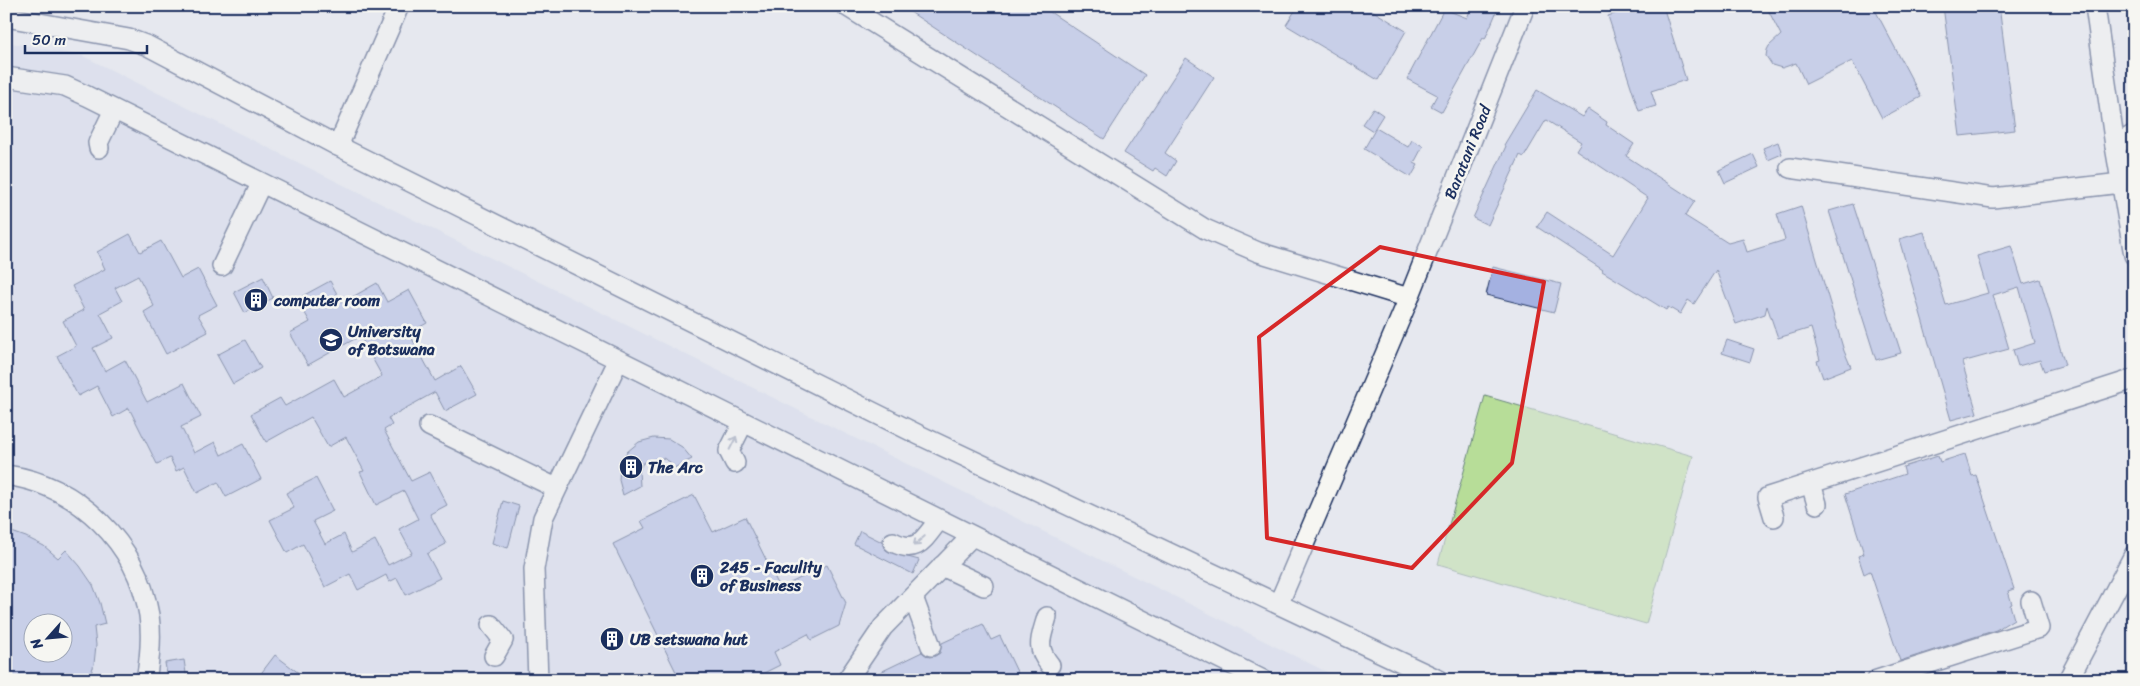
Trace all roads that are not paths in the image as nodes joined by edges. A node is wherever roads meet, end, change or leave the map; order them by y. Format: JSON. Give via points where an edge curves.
{"nodes":[{"id":1,"x":399,"y":6,"type":"edge"},
{"id":2,"x":846,"y":6,"type":"edge"},
{"id":3,"x":1525,"y":6,"type":"edge"},
{"id":4,"x":2095,"y":6,"type":"edge"},
{"id":5,"x":6,"y":16,"type":"edge"},
{"id":6,"x":6,"y":77,"type":"edge"},
{"id":7,"x":114,"y":110,"type":"junction"},
{"id":8,"x":2134,"y":134,"type":"edge"},
{"id":9,"x":338,"y":146,"type":"junction"},
{"id":10,"x":2115,"y":146,"type":"junction"},
{"id":11,"x":99,"y":148,"type":"dead end"},
{"id":12,"x":1790,"y":168,"type":"dead end"},
{"id":13,"x":2121,"y":183,"type":"junction"},
{"id":14,"x":261,"y":184,"type":"junction"},
{"id":15,"x":2134,"y":255,"type":"edge"},
{"id":16,"x":222,"y":266,"type":"dead end"},
{"id":17,"x":1409,"y":298,"type":"junction"},
{"id":18,"x":618,"y":361,"type":"junction"},
{"id":19,"x":2134,"y":379,"type":"edge"},
{"id":20,"x":743,"y":423,"type":"junction"},
{"id":21,"x":430,"y":426,"type":"dead end"},
{"id":22,"x":735,"y":463,"type":"dead end"},
{"id":23,"x":6,"y":475,"type":"edge"},
{"id":24,"x":1811,"y":484,"type":"junction"},
{"id":25,"x":556,"y":488,"type":"junction"},
{"id":26,"x":1817,"y":504,"type":"dead end"},
{"id":27,"x":1774,"y":518,"type":"dead end"},
{"id":28,"x":939,"y":520,"type":"junction"},
{"id":29,"x":972,"y":536,"type":"junction"},
{"id":30,"x":893,"y":542,"type":"dead end"},
{"id":31,"x":2134,"y":555,"type":"edge"},
{"id":32,"x":942,"y":566,"type":"junction"},
{"id":33,"x":984,"y":586,"type":"dead end"},
{"id":34,"x":913,"y":597,"type":"junction"},
{"id":35,"x":2031,"y":601,"type":"dead end"},
{"id":36,"x":1279,"y":603,"type":"junction"},
{"id":37,"x":1047,"y":617,"type":"dead end"},
{"id":38,"x":491,"y":625,"type":"dead end"},
{"id":39,"x":535,"y":639,"type":"junction"},
{"id":40,"x":503,"y":640,"type":"junction"},
{"id":41,"x":930,"y":646,"type":"dead end"},
{"id":42,"x":494,"y":656,"type":"dead end"},
{"id":43,"x":1050,"y":665,"type":"dead end"},
{"id":44,"x":1873,"y":675,"type":"edge"},
{"id":45,"x":146,"y":680,"type":"edge"},
{"id":46,"x":538,"y":680,"type":"edge"},
{"id":47,"x":847,"y":680,"type":"edge"},
{"id":48,"x":1263,"y":680,"type":"edge"},
{"id":49,"x":1439,"y":680,"type":"edge"},
{"id":50,"x":2068,"y":680,"type":"edge"}],
"edges":[{"from":1,"to":9,"type":"street"},
{"from":2,"to":17,"type":"street","via":[[1205,229],[1258,252]]},
{"from":3,"to":17,"type":"street","name":"Baratani Road"},
{"from":4,"to":10,"type":"street"},
{"from":5,"to":9,"type":"street","via":[[129,39],[148,46]]},
{"from":6,"to":7,"type":"street","via":[[65,86]]},
{"from":7,"to":11,"type":"street","via":[[98,143]]},
{"from":7,"to":14,"type":"street"},
{"from":8,"to":10,"type":"street"},
{"from":9,"to":36,"type":"street","via":[[920,435]]},
{"from":10,"to":13,"type":"street"},
{"from":12,"to":13,"type":"street","via":[[1993,198]]},
{"from":13,"to":15,"type":"street"},
{"from":14,"to":16,"type":"street","via":[[238,219]]},
{"from":14,"to":18,"type":"street"},
{"from":17,"to":36,"type":"street","name":"Baratani Road"},
{"from":18,"to":20,"type":"street"},
{"from":18,"to":25,"type":"street"},
{"from":19,"to":24,"type":"street","via":[[1979,438]]},
{"from":22,"to":20,"type":"street","one_way":true,"via":[[729,451]]},
{"from":20,"to":28,"type":"street"},
{"from":21,"to":25,"type":"street","via":[[474,443]]},
{"from":23,"to":45,"type":"street","via":[[53,488],[82,505],[106,527],[126,554],[141,583],[149,615],[151,648]]},
{"from":24,"to":26,"type":"street"},
{"from":24,"to":27,"type":"street","via":[[1768,498]]},
{"from":25,"to":39,"type":"street","via":[[543,518],[534,569]]},
{"from":28,"to":29,"type":"street"},
{"from":28,"to":30,"type":"street","one_way":true,"via":[[919,544],[904,547]]},
{"from":29,"to":32,"type":"street"},
{"from":29,"to":48,"type":"street"},
{"from":31,"to":50,"type":"street"},
{"from":32,"to":33,"type":"street"},
{"from":32,"to":34,"type":"street"},
{"from":34,"to":41,"type":"street"},
{"from":34,"to":47,"type":"street","via":[[883,627]]},
{"from":35,"to":44,"type":"street","via":[[2039,628]]},
{"from":36,"to":49,"type":"street"},
{"from":37,"to":43,"type":"street","via":[[1039,646]]},
{"from":38,"to":40,"type":"street"},
{"from":39,"to":40,"type":"street"},
{"from":39,"to":46,"type":"street"},
{"from":40,"to":42,"type":"street"}]}
